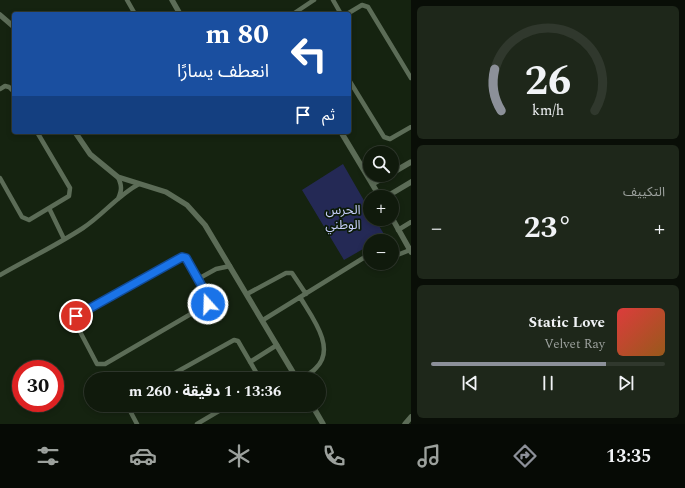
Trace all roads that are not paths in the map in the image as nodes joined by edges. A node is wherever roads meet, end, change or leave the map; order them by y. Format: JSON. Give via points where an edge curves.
{"nodes":[{"id":1,"x":127,"y":0,"type":"edge"},
{"id":2,"x":172,"y":0,"type":"edge"},
{"id":3,"x":314,"y":0,"type":"edge"},
{"id":4,"x":334,"y":0,"type":"edge"},
{"id":5,"x":134,"y":12,"type":"edge"},
{"id":6,"x":178,"y":12,"type":"edge"},
{"id":7,"x":296,"y":12,"type":"edge"},
{"id":8,"x":340,"y":12,"type":"edge"},
{"id":9,"x":350,"y":12,"type":"edge"},
{"id":10,"x":0,"y":15,"type":"edge"},
{"id":11,"x":12,"y":25,"type":"edge"},
{"id":12,"x":411,"y":78,"type":"edge"},
{"id":13,"x":351,"y":83,"type":"edge"},
{"id":14,"x":0,"y":89,"type":"edge"},
{"id":15,"x":12,"y":90,"type":"edge"},
{"id":16,"x":411,"y":127,"type":"edge"},
{"id":17,"x":38,"y":134,"type":"edge"},
{"id":18,"x":76,"y":134,"type":"edge"},
{"id":19,"x":342,"y":134,"type":"edge"},
{"id":20,"x":411,"y":162,"type":"edge"},
{"id":21,"x":399,"y":169,"type":"edge"},
{"id":22,"x":118,"y":177,"type":"junction"},
{"id":23,"x":0,"y":178,"type":"edge"},
{"id":24,"x":376,"y":182,"type":"edge"},
{"id":25,"x":411,"y":182,"type":"edge"},
{"id":26,"x":139,"y":184,"type":"junction"},
{"id":27,"x":372,"y":184,"type":"junction"},
{"id":28,"x":376,"y":190,"type":"edge"},
{"id":29,"x":398,"y":190,"type":"edge"},
{"id":30,"x":116,"y":202,"type":"junction"},
{"id":31,"x":49,"y":208,"type":"junction"},
{"id":32,"x":411,"y":222,"type":"edge"},
{"id":33,"x":396,"y":226,"type":"edge"},
{"id":34,"x":398,"y":230,"type":"junction"},
{"id":35,"x":64,"y":239,"type":"junction"},
{"id":36,"x":411,"y":251,"type":"edge"},
{"id":37,"x":399,"y":255,"type":"edge"},
{"id":38,"x":363,"y":258,"type":"edge"},
{"id":39,"x":230,"y":266,"type":"junction"},
{"id":40,"x":0,"y":275,"type":"edge"},
{"id":41,"x":198,"y":279,"type":"junction"},
{"id":42,"x":248,"y":294,"type":"junction"},
{"id":43,"x":306,"y":294,"type":"junction"},
{"id":44,"x":300,"y":297,"type":"junction"},
{"id":45,"x":263,"y":320,"type":"junction"},
{"id":46,"x":277,"y":345,"type":"junction"},
{"id":47,"x":250,"y":362,"type":"junction"},
{"id":48,"x":177,"y":372,"type":"edge"},
{"id":49,"x":256,"y":372,"type":"edge"},
{"id":50,"x":293,"y":372,"type":"edge"},
{"id":51,"x":311,"y":372,"type":"edge"},
{"id":52,"x":131,"y":412,"type":"edge"},
{"id":53,"x":217,"y":412,"type":"edge"},
{"id":54,"x":316,"y":412,"type":"edge"},
{"id":55,"x":411,"y":417,"type":"edge"},
{"id":56,"x":137,"y":424,"type":"edge"},
{"id":57,"x":197,"y":424,"type":"edge"},
{"id":58,"x":323,"y":424,"type":"edge"},
{"id":59,"x":405,"y":424,"type":"edge"}],
"edges":[{"from":1,"to":5,"type":"street"},
{"from":2,"to":6,"type":"street"},
{"from":3,"to":7,"type":"street"},
{"from":4,"to":8,"type":"street"},
{"from":9,"to":12,"type":"street","via":[[362,5],[368,7]]},
{"from":10,"to":11,"type":"street"},
{"from":13,"to":16,"type":"street","via":[[384,137],[390,139]]},
{"from":14,"to":15,"type":"street","via":[[5,86]]},
{"from":17,"to":31,"type":"street","via":[[71,191],[69,196]]},
{"from":18,"to":22,"type":"street","via":[[90,154]]},
{"from":19,"to":27,"type":"street"},
{"from":20,"to":21,"type":"street"},
{"from":22,"to":26,"type":"street"},
{"from":22,"to":30,"type":"street","via":[[122,189]]},
{"from":23,"to":31,"type":"street","via":[[25,219],[29,220]]},
{"from":24,"to":27,"type":"street"},
{"from":25,"to":29,"type":"street"},
{"from":26,"to":30,"type":"street","via":[[127,190]]},
{"from":26,"to":39,"type":"street","via":[[166,192],[187,205],[205,225]]},
{"from":27,"to":28,"type":"street"},
{"from":30,"to":35,"type":"street","via":[[83,228]]},
{"from":31,"to":35,"type":"street"},
{"from":32,"to":34,"type":"street"},
{"from":33,"to":34,"type":"street"},
{"from":34,"to":36,"type":"street"},
{"from":35,"to":40,"type":"street"},
{"from":36,"to":37,"type":"street"},
{"from":38,"to":43,"type":"street"},
{"from":39,"to":41,"type":"street","via":[[216,268]]},
{"from":39,"to":42,"type":"street"},
{"from":41,"to":41,"type":"street","via":[[208,297],[208,304],[106,364],[97,364],[76,324],[76,316],[179,258],[186,258]]},
{"from":42,"to":43,"type":"street","via":[[286,273],[292,273]]},
{"from":42,"to":45,"type":"street"},
{"from":43,"to":44,"type":"street"},
{"from":44,"to":45,"type":"street"},
{"from":44,"to":51,"type":"street","via":[[324,338],[320,363]]},
{"from":45,"to":46,"type":"street"},
{"from":46,"to":47,"type":"street"},
{"from":46,"to":50,"type":"street"},
{"from":47,"to":48,"type":"street","via":[[238,341],[234,340]]},
{"from":47,"to":49,"type":"street"},
{"from":52,"to":56,"type":"street"},
{"from":53,"to":57,"type":"street"},
{"from":54,"to":58,"type":"street"},
{"from":55,"to":59,"type":"street"}]}
